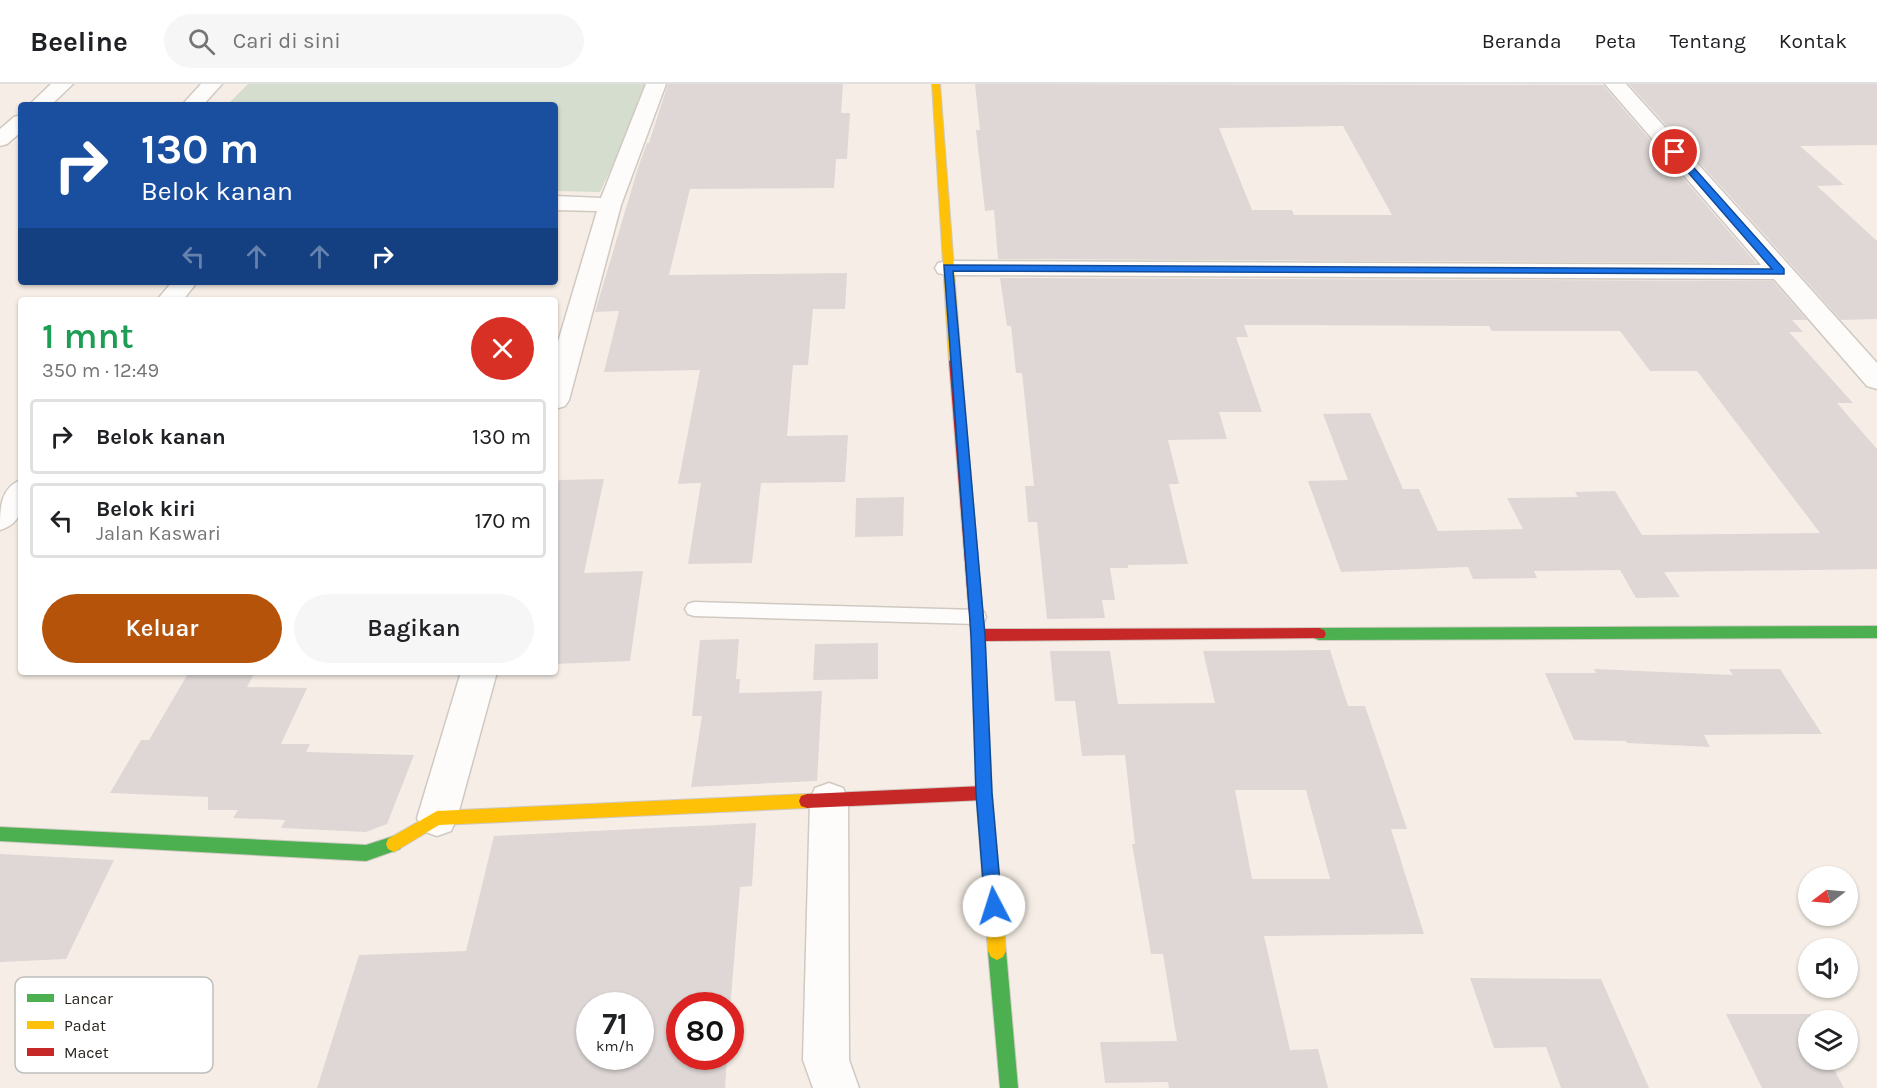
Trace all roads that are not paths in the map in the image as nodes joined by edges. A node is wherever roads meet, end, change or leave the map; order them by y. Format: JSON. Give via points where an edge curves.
{"nodes":[{"id":1,"x":63,"y":84,"type":"edge"},
{"id":2,"x":212,"y":84,"type":"edge"},
{"id":3,"x":656,"y":84,"type":"edge"},
{"id":4,"x":936,"y":84,"type":"edge"},
{"id":5,"x":1615,"y":84,"type":"edge"},
{"id":6,"x":42,"y":102,"type":"edge"},
{"id":7,"x":195,"y":102,"type":"edge"},
{"id":8,"x":18,"y":125,"type":"edge"},
{"id":9,"x":0,"y":140,"type":"edge"},
{"id":10,"x":558,"y":203,"type":"edge"},
{"id":11,"x":610,"y":205,"type":"junction"},
{"id":12,"x":948,"y":268,"type":"junction"},
{"id":13,"x":1780,"y":272,"type":"junction"},
{"id":14,"x":182,"y":285,"type":"edge"},
{"id":15,"x":172,"y":297,"type":"edge"},
{"id":16,"x":1877,"y":380,"type":"edge"},
{"id":17,"x":558,"y":389,"type":"edge"},
{"id":18,"x":18,"y":495,"type":"edge"},
{"id":19,"x":0,"y":519,"type":"edge"},
{"id":20,"x":694,"y":609,"type":"dead end"},
{"id":21,"x":977,"y":626,"type":"junction"},
{"id":22,"x":1877,"y":632,"type":"edge"},
{"id":23,"x":477,"y":675,"type":"edge"},
{"id":24,"x":984,"y":793,"type":"junction"},
{"id":25,"x":829,"y":800,"type":"junction"},
{"id":26,"x":437,"y":818,"type":"junction"},
{"id":27,"x":0,"y":834,"type":"edge"},
{"id":28,"x":836,"y":1088,"type":"edge"},
{"id":29,"x":1010,"y":1088,"type":"edge"}],
"edges":[{"from":1,"to":6,"type":"street"},
{"from":2,"to":7,"type":"street"},
{"from":3,"to":11,"type":"street"},
{"from":4,"to":12,"type":"main road"},
{"from":5,"to":13,"type":"street"},
{"from":8,"to":9,"type":"street"},
{"from":10,"to":11,"type":"street"},
{"from":11,"to":17,"type":"street"},
{"from":12,"to":13,"type":"street"},
{"from":12,"to":21,"type":"main road"},
{"from":13,"to":16,"type":"street"},
{"from":14,"to":15,"type":"street"},
{"from":18,"to":19,"type":"street"},
{"from":20,"to":21,"type":"lane"},
{"from":21,"to":22,"type":"main road"},
{"from":21,"to":24,"type":"main road"},
{"from":23,"to":26,"type":"street"},
{"from":24,"to":25,"type":"main road"},
{"from":24,"to":29,"type":"main road"},
{"from":25,"to":26,"type":"main road"},
{"from":25,"to":28,"type":"street","via":[[826,1060]]},
{"from":26,"to":27,"type":"main road","via":[[389,847],[366,853]]}]}
